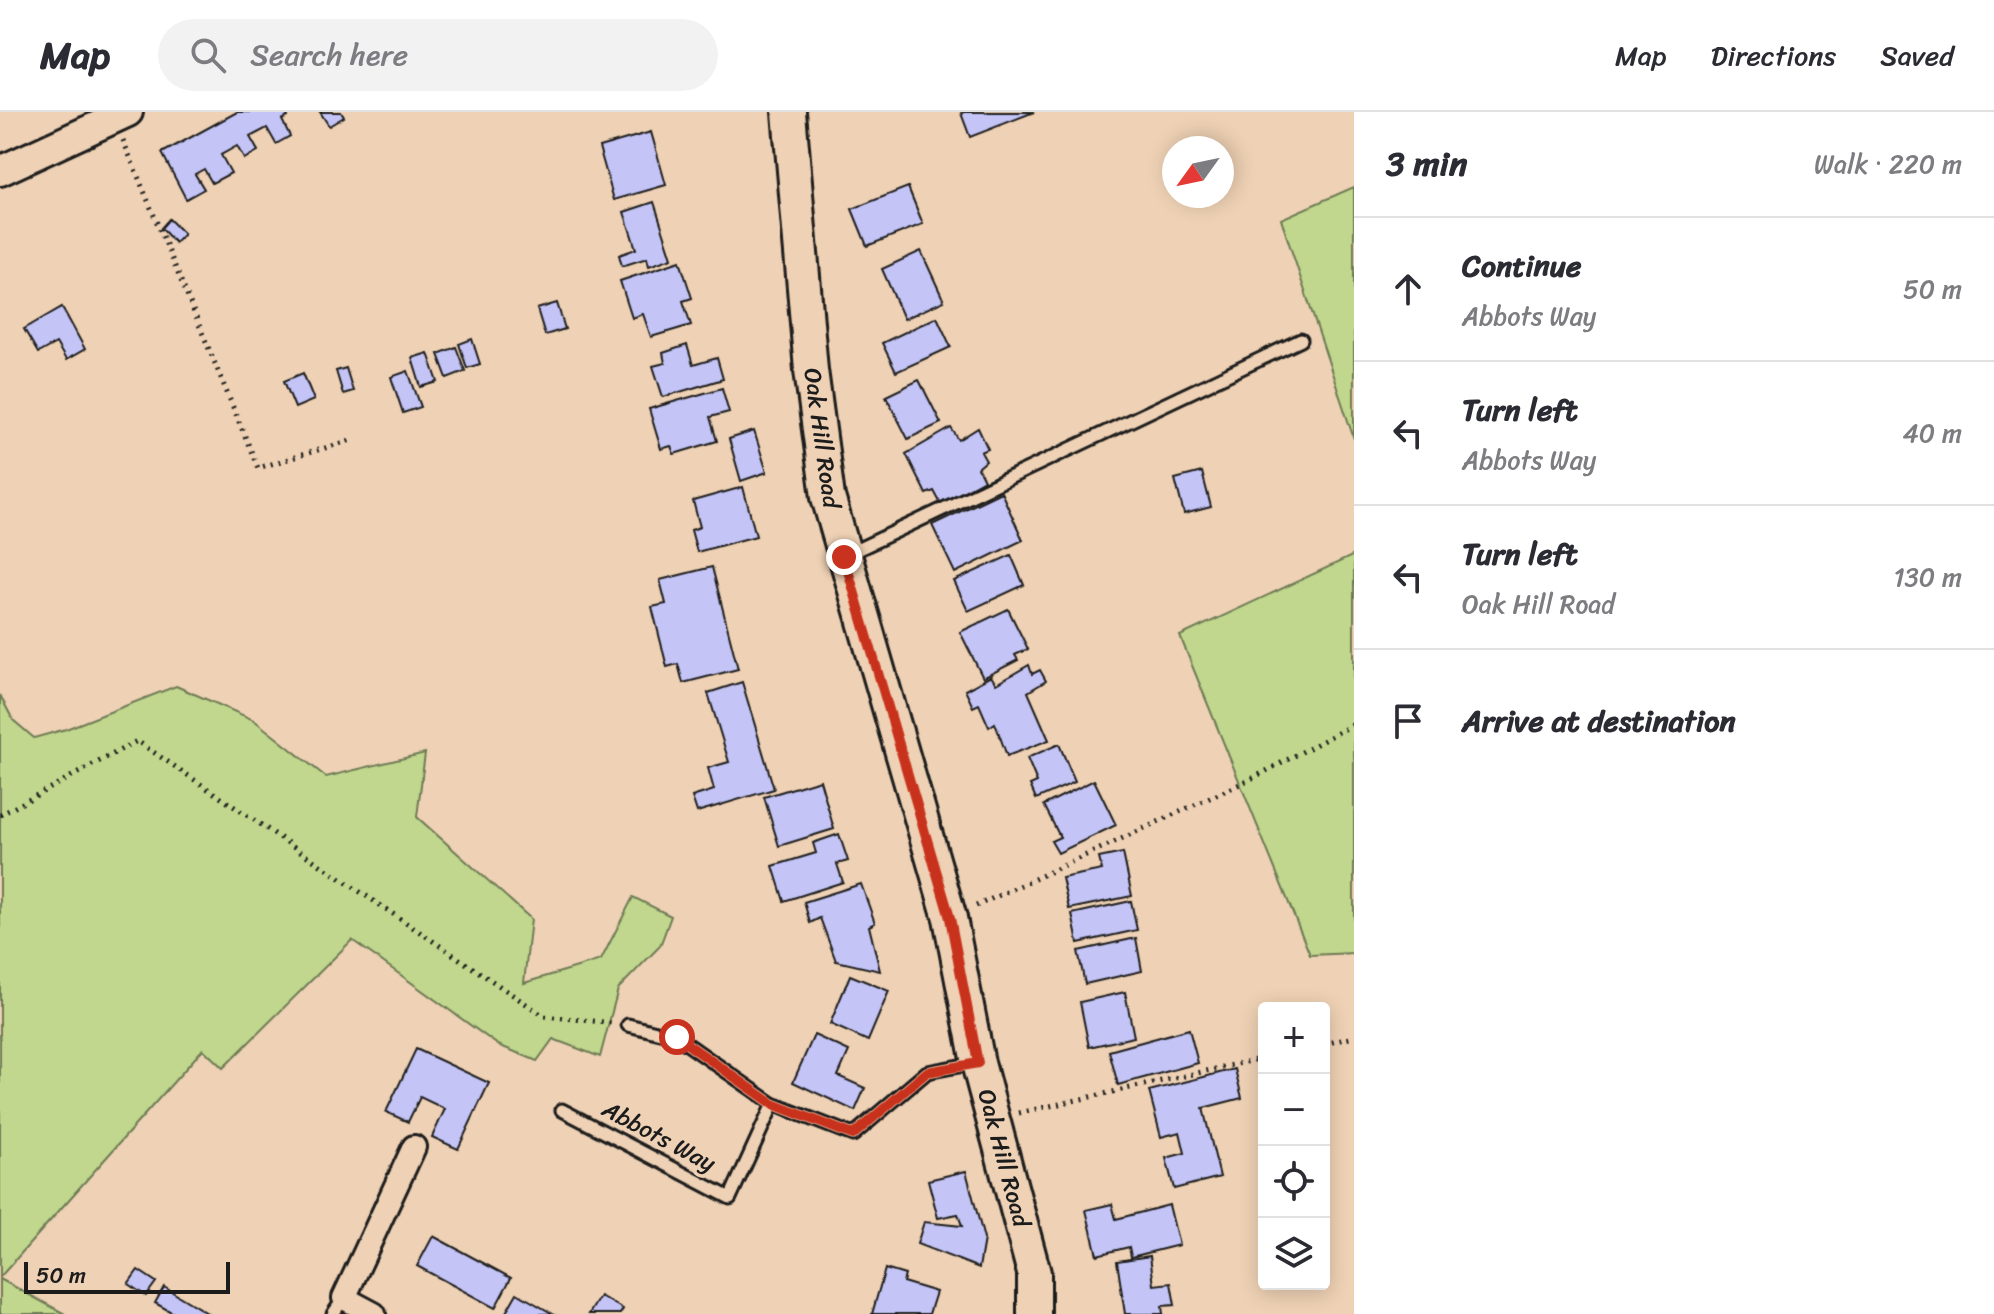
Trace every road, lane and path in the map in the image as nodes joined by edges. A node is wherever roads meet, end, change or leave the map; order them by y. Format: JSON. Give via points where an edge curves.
{"nodes":[{"id":1,"x":789,"y":112,"type":"edge"},
{"id":2,"x":121,"y":115,"type":"edge"},
{"id":3,"x":0,"y":171,"type":"edge"},
{"id":4,"x":1301,"y":340,"type":"dead end"},
{"id":5,"x":355,"y":439,"type":"dead end"},
{"id":6,"x":844,"y":557,"type":"junction"},
{"id":7,"x":1354,"y":724,"type":"edge"},
{"id":8,"x":0,"y":815,"type":"edge"},
{"id":9,"x":950,"y":918,"type":"junction"},
{"id":10,"x":628,"y":1025,"type":"joint"},
{"id":11,"x":1354,"y":1037,"type":"edge"},
{"id":12,"x":1330,"y":1043,"type":"edge"},
{"id":13,"x":1258,"y":1059,"type":"edge"},
{"id":14,"x":978,"y":1063,"type":"junction"},
{"id":15,"x":773,"y":1104,"type":"junction"},
{"id":16,"x":562,"y":1110,"type":"dead end"},
{"id":17,"x":993,"y":1118,"type":"junction"},
{"id":18,"x":414,"y":1147,"type":"dead end"},
{"id":19,"x":338,"y":1306,"type":"edge"},
{"id":20,"x":374,"y":1314,"type":"edge"},
{"id":21,"x":1034,"y":1314,"type":"edge"}],
"edges":[{"from":1,"to":6,"type":"main road","name":"Oak Hill Road","via":[[811,370],[828,497]]},
{"from":2,"to":3,"type":"street"},
{"from":2,"to":5,"type":"path","via":[[258,468]]},
{"from":4,"to":6,"type":"lane"},
{"from":6,"to":9,"type":"main road","name":"Oak Hill Road"},
{"from":7,"to":9,"type":"path","via":[[1255,777]]},
{"from":8,"to":10,"type":"path","via":[[137,741],[544,1016]]},
{"from":9,"to":14,"type":"main road","name":"Oak Hill Road"},
{"from":10,"to":15,"type":"lane","via":[[677,1037]]},
{"from":11,"to":12,"type":"path"},
{"from":13,"to":17,"type":"path"},
{"from":14,"to":15,"type":"lane","via":[[927,1072],[853,1135]]},
{"from":14,"to":17,"type":"main road","name":"Oak Hill Road"},
{"from":15,"to":16,"type":"lane","name":"Abbots Way","via":[[730,1198]]},
{"from":17,"to":21,"type":"main road","name":"Oak Hill Road","via":[[1034,1273]]},
{"from":18,"to":19,"type":"street"},
{"from":19,"to":20,"type":"street"}]}
